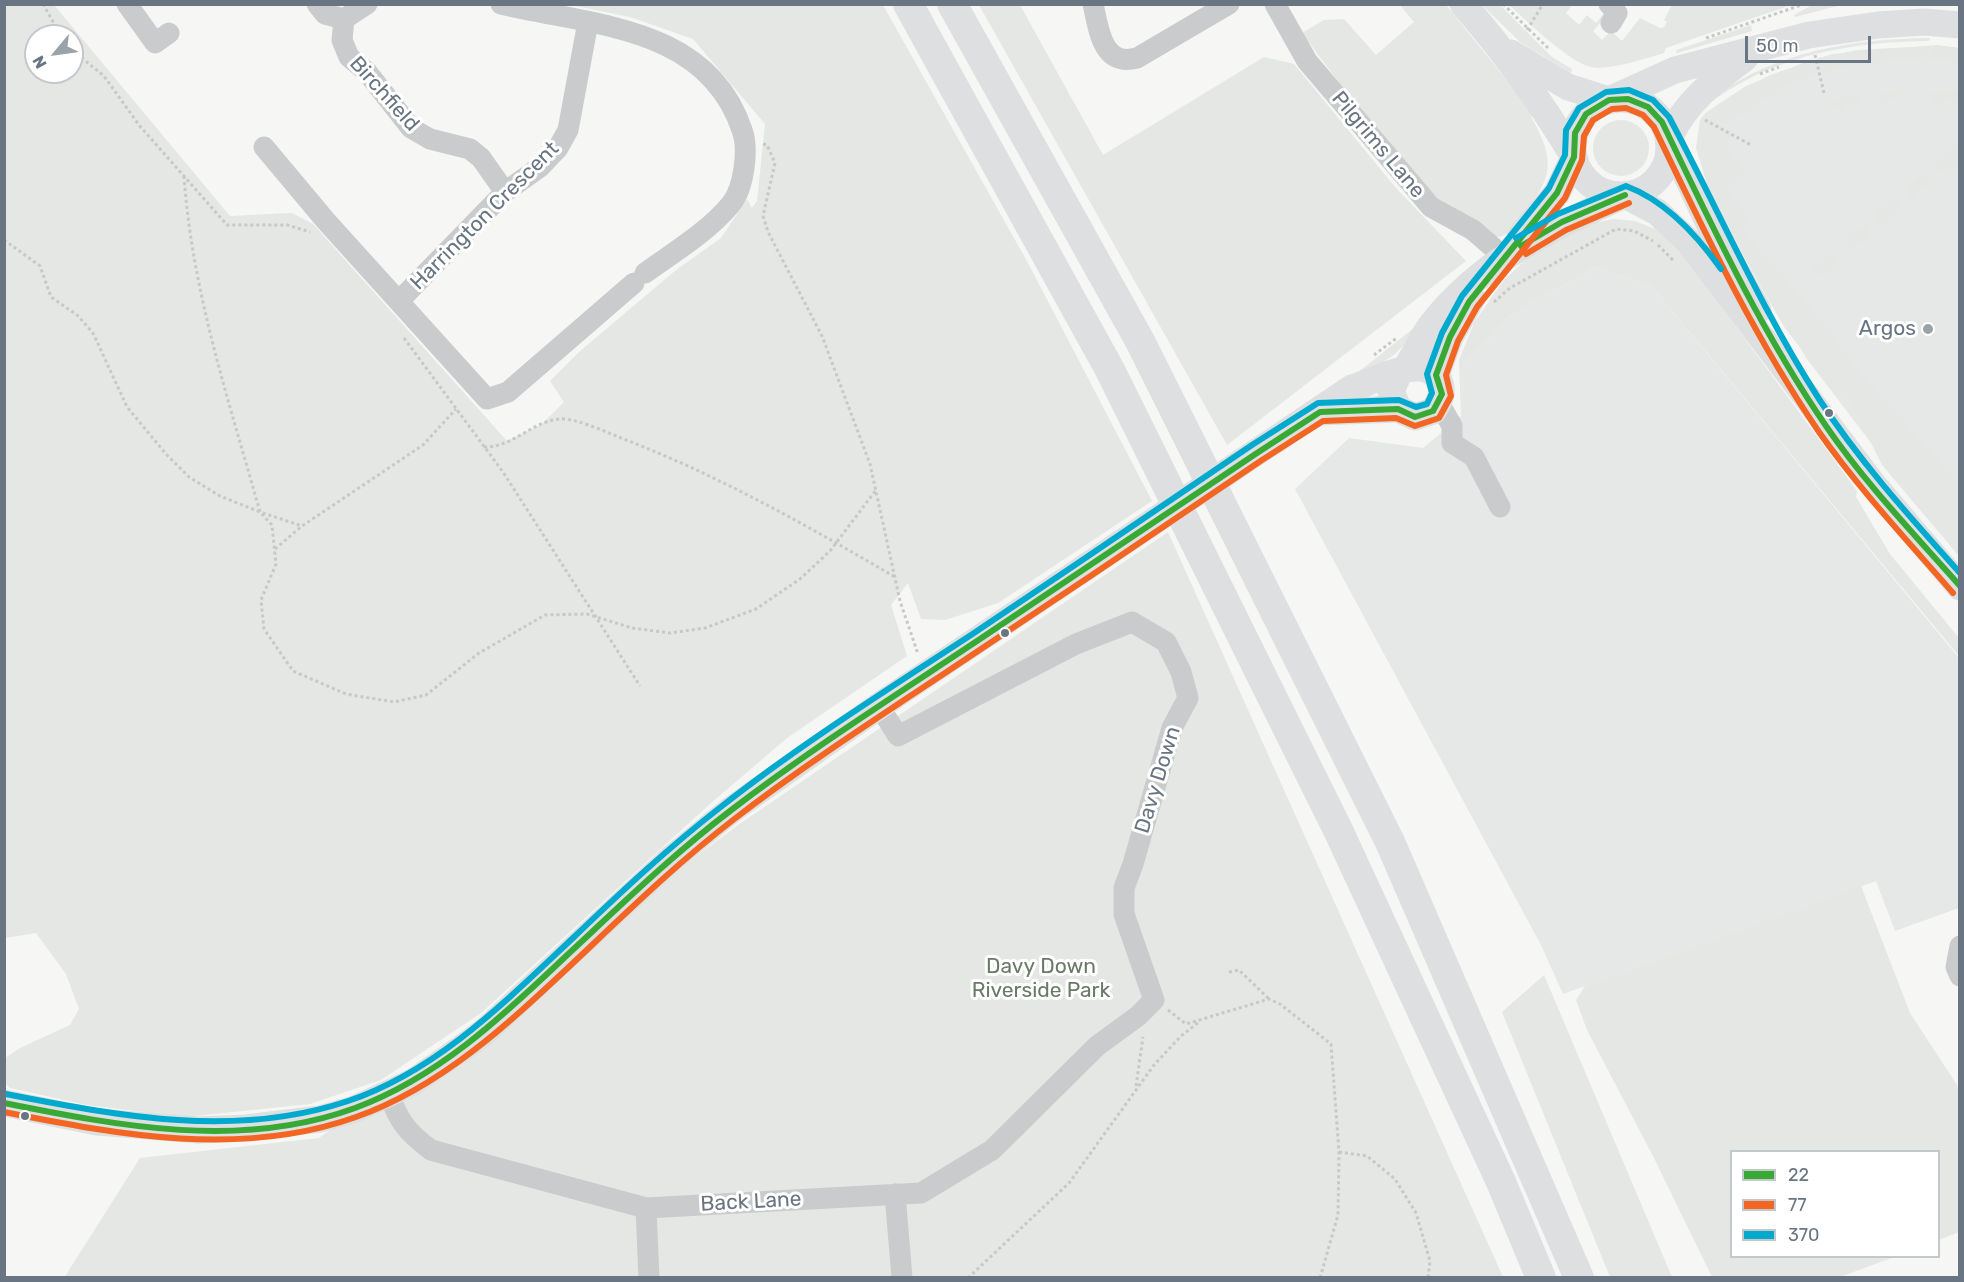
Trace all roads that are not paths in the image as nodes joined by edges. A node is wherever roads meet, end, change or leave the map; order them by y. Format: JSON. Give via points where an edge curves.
{"nodes":[{"id":1,"x":127,"y":4,"type":"edge"},
{"id":2,"x":317,"y":4,"type":"edge"},
{"id":3,"x":367,"y":4,"type":"edge"},
{"id":4,"x":501,"y":4,"type":"edge"},
{"id":5,"x":908,"y":4,"type":"edge"},
{"id":6,"x":952,"y":4,"type":"edge"},
{"id":7,"x":1093,"y":4,"type":"edge"},
{"id":8,"x":1229,"y":4,"type":"edge"},
{"id":9,"x":1463,"y":4,"type":"edge"},
{"id":10,"x":1274,"y":5,"type":"edge"},
{"id":11,"x":344,"y":19,"type":"junction"},
{"id":12,"x":588,"y":22,"type":"junction"},
{"id":13,"x":1959,"y":25,"type":"edge"},
{"id":14,"x":169,"y":33,"type":"dead end"},
{"id":15,"x":1498,"y":45,"type":"junction"},
{"id":16,"x":1755,"y":51,"type":"junction"},
{"id":17,"x":1609,"y":100,"type":"junction"},
{"id":18,"x":1669,"y":138,"type":"junction"},
{"id":19,"x":264,"y":147,"type":"dead end"},
{"id":20,"x":1574,"y":157,"type":"junction"},
{"id":21,"x":505,"y":192,"type":"junction"},
{"id":22,"x":1625,"y":195,"type":"junction"},
{"id":23,"x":1504,"y":257,"type":"junction"},
{"id":24,"x":399,"y":301,"type":"junction"},
{"id":25,"x":1403,"y":370,"type":"junction"},
{"id":26,"x":1436,"y":375,"type":"junction"},
{"id":27,"x":1439,"y":403,"type":"junction"},
{"id":28,"x":1811,"y":403,"type":"junction"},
{"id":29,"x":1398,"y":409,"type":"junction"},
{"id":30,"x":1320,"y":412,"type":"junction"},
{"id":31,"x":1500,"y":507,"type":"dead end"},
{"id":32,"x":1959,"y":587,"type":"edge"},
{"id":33,"x":879,"y":706,"type":"junction"},
{"id":34,"x":1959,"y":946,"type":"edge"},
{"id":35,"x":1959,"y":976,"type":"edge"},
{"id":36,"x":1096,"y":1046,"type":"joint"},
{"id":37,"x":389,"y":1094,"type":"junction"},
{"id":38,"x":4,"y":1103,"type":"edge"},
{"id":39,"x":895,"y":1194,"type":"junction"},
{"id":40,"x":646,"y":1208,"type":"junction"},
{"id":41,"x":649,"y":1278,"type":"edge"},
{"id":42,"x":902,"y":1278,"type":"edge"},
{"id":43,"x":1541,"y":1278,"type":"edge"},
{"id":44,"x":1579,"y":1278,"type":"edge"}],
"edges":[{"from":1,"to":14,"type":"street","via":[[155,43]]},
{"from":2,"to":11,"type":"street","via":[[325,14]]},
{"from":3,"to":11,"type":"street"},
{"from":4,"to":12,"type":"street"},
{"from":5,"to":43,"type":"highway","via":[[1110,370],[1338,830],[1501,1182]]},
{"from":6,"to":44,"type":"highway","via":[[1141,343],[1390,842]]},
{"from":7,"to":8,"type":"street","via":[[1108,52],[1128,60]]},
{"from":9,"to":15,"type":"main road"},
{"from":10,"to":23,"type":"street","name":"Pilgrims Lane","via":[[1307,61],[1431,207],[1473,230]]},
{"from":11,"to":21,"type":"street","name":"Birchfield","via":[[342,40],[349,57],[367,72],[411,128],[430,139],[470,148]]},
{"from":12,"to":21,"type":"street","name":"Harrington Crescent","via":[[568,130],[540,167]]},
{"from":12,"to":24,"type":"street","name":"Harrington Crescent","via":[[641,34],[668,45],[698,64],[723,90],[747,142],[745,166],[732,203],[508,392],[487,399]]},
{"from":13,"to":16,"type":"main road","via":[[1878,25],[1809,35]]},
{"from":15,"to":17,"type":"main road","via":[[1568,87]]},
{"from":15,"to":20,"type":"main road"},
{"from":16,"to":17,"type":"main road","via":[[1675,70]]},
{"from":16,"to":18,"type":"main road","via":[[1710,84],[1680,114]]},
{"from":17,"to":18,"type":"main road","via":[[1628,99],[1648,107],[1662,122]]},
{"from":17,"to":20,"type":"main road","via":[[1593,108],[1580,122],[1575,133]]},
{"from":18,"to":22,"type":"main road","via":[[1667,163],[1659,177],[1648,187]]},
{"from":18,"to":28,"type":"main road","via":[[1712,230]]},
{"from":19,"to":24,"type":"street","name":"Harrington Crescent","via":[[320,228]]},
{"from":20,"to":22,"type":"main road","via":[[1591,185]]},
{"from":20,"to":23,"type":"main road","via":[[1557,193]]},
{"from":21,"to":24,"type":"street","name":"Harrington Crescent"},
{"from":22,"to":23,"type":"main road","via":[[1562,222]]},
{"from":22,"to":28,"type":"main road","via":[[1674,225]]},
{"from":23,"to":25,"type":"main road","via":[[1432,325]]},
{"from":23,"to":26,"type":"main road","via":[[1469,302],[1449,337]]},
{"from":25,"to":26,"type":"main road","via":[[1425,367]]},
{"from":25,"to":29,"type":"main road","via":[[1391,391]]},
{"from":25,"to":30,"type":"main road","via":[[1352,388]]},
{"from":26,"to":27,"type":"main road","via":[[1442,394]]},
{"from":27,"to":29,"type":"main road","via":[[1433,411],[1415,417]]},
{"from":27,"to":31,"type":"street","via":[[1452,426],[1452,443],[1474,458]]},
{"from":28,"to":32,"type":"main road"},
{"from":29,"to":30,"type":"main road"},
{"from":30,"to":33,"type":"main road"},
{"from":33,"to":36,"type":"street","name":"Davy Down","via":[[898,736],[1076,644],[1132,622],[1166,642],[1188,698],[1172,728],[1124,888],[1124,914],[1154,1000]]},
{"from":33,"to":37,"type":"main road","via":[[700,834],[481,1035],[446,1062]]},
{"from":34,"to":35,"type":"street"},
{"from":36,"to":39,"type":"street","name":"Back Lane","via":[[992,1150],[921,1193]]},
{"from":37,"to":38,"type":"main road","via":[[355,1109],[300,1123],[199,1130],[97,1122]]},
{"from":37,"to":40,"type":"street","name":"Back Lane","via":[[397,1117],[410,1134],[431,1150]]},
{"from":39,"to":40,"type":"street","name":"Back Lane"},
{"from":39,"to":42,"type":"street"},
{"from":40,"to":41,"type":"street"}]}
